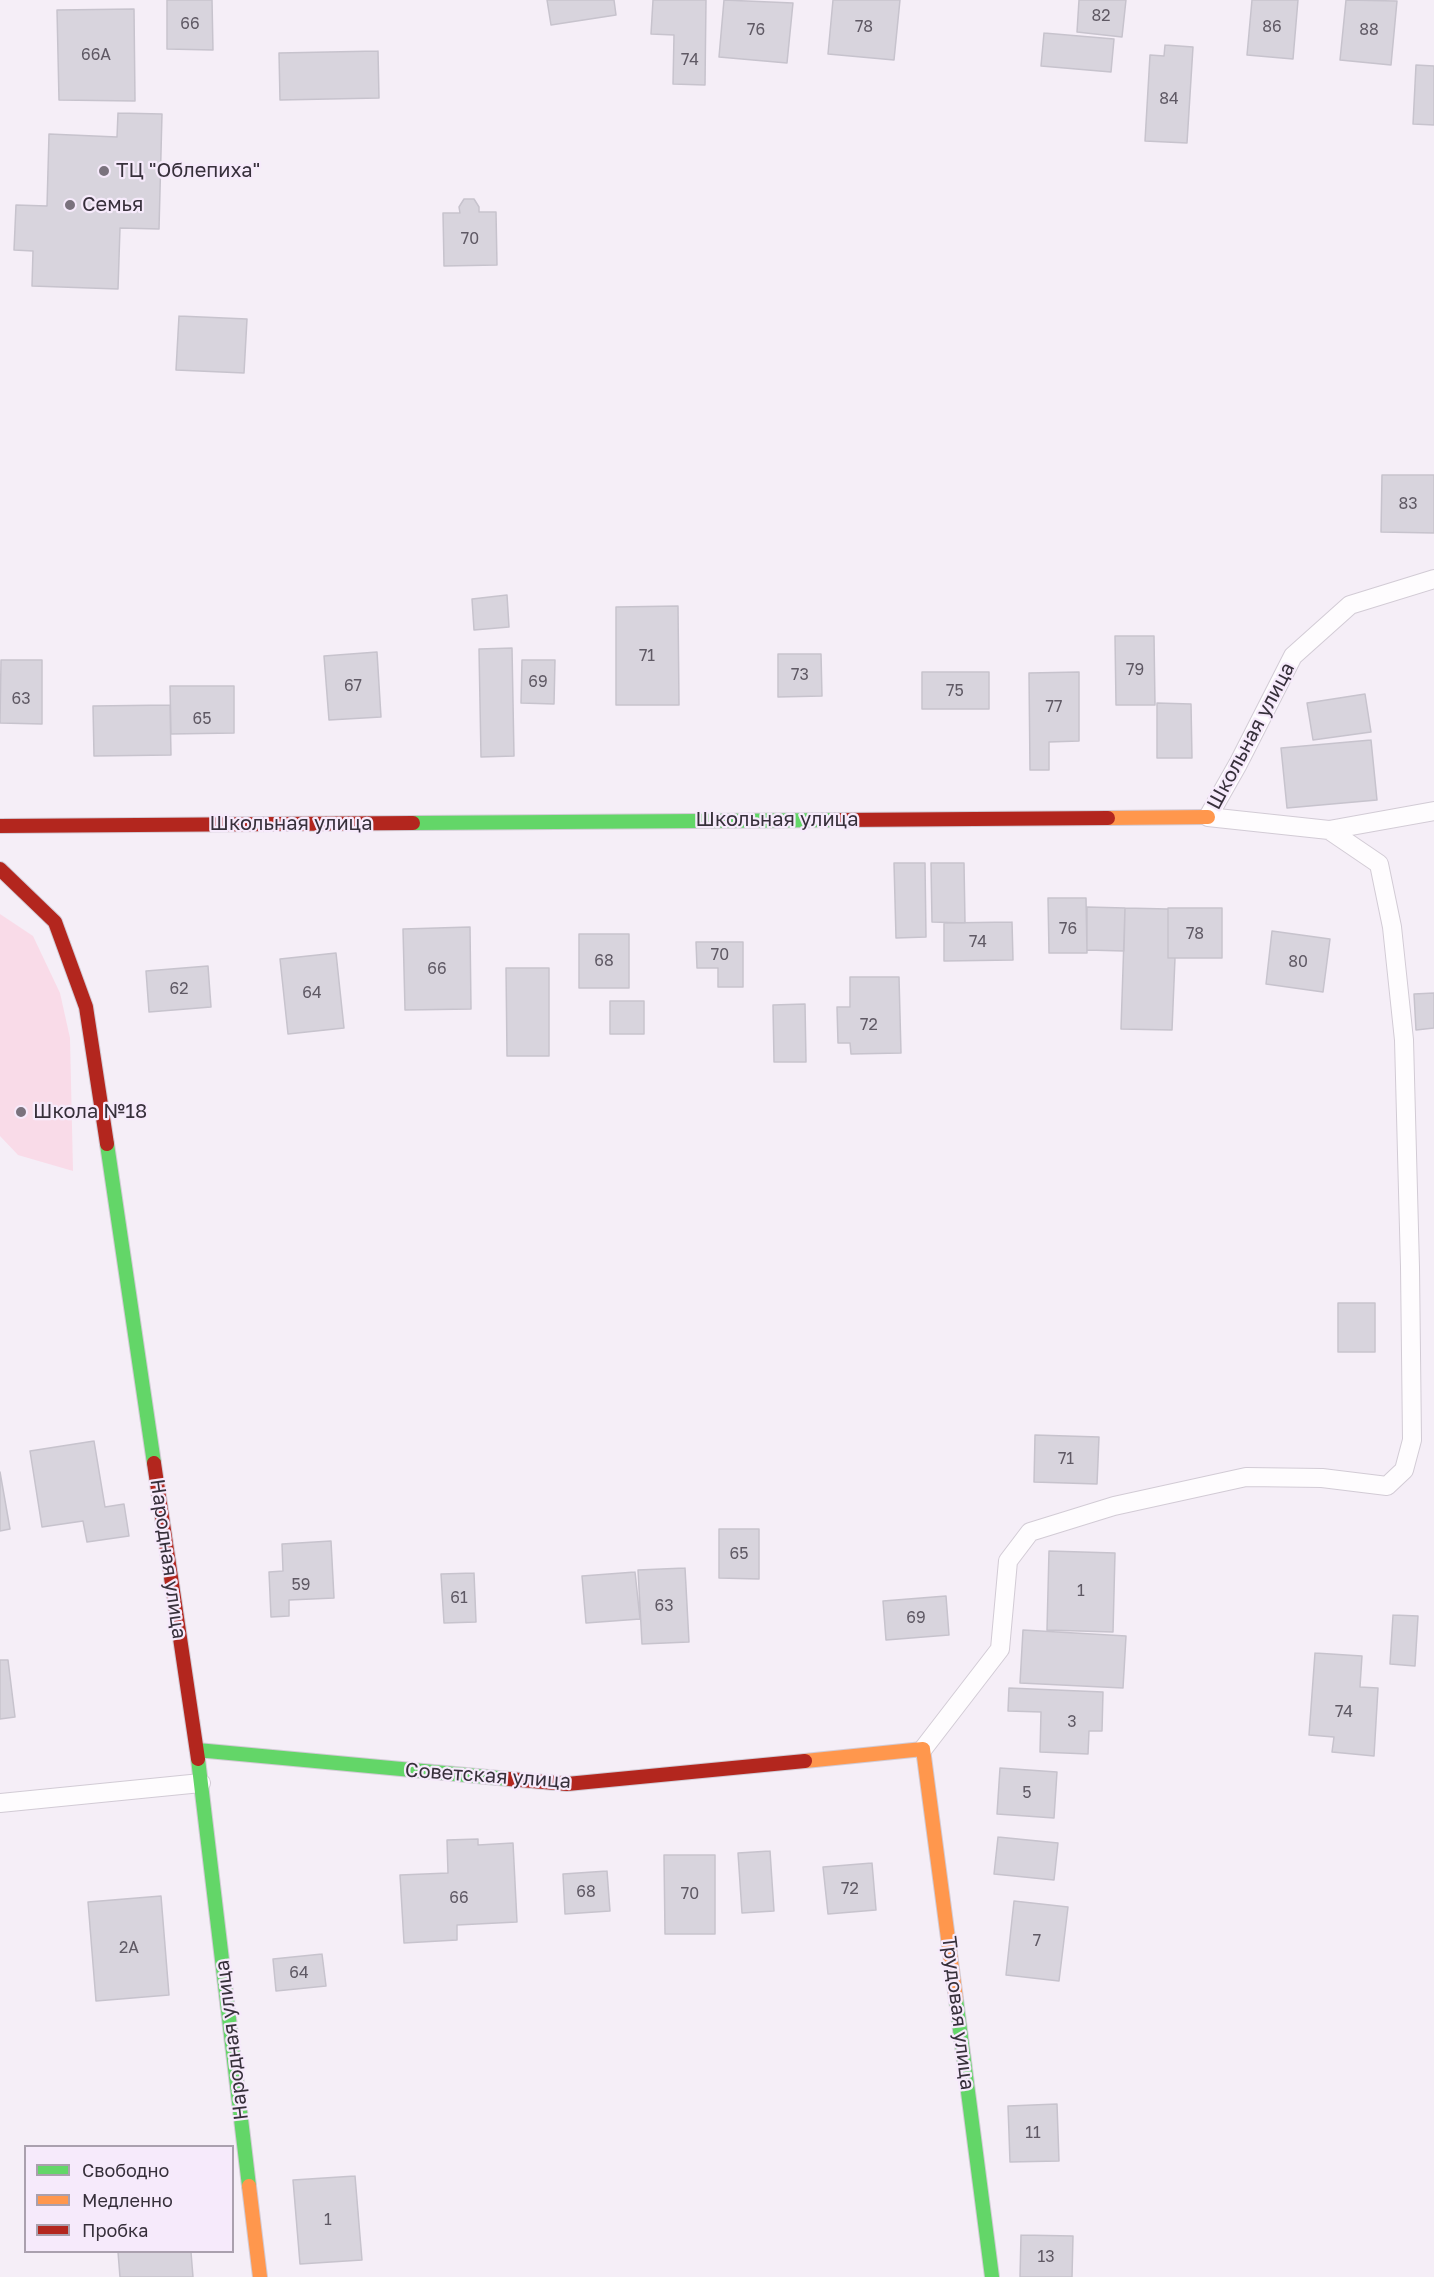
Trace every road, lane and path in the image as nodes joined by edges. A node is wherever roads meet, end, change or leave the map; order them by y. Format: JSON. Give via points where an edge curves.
{"nodes":[{"id":1,"x":1434,"y":579,"type":"edge"},
{"id":2,"x":1434,"y":811,"type":"edge"},
{"id":3,"x":1208,"y":817,"type":"junction"},
{"id":4,"x":0,"y":826,"type":"edge"},
{"id":5,"x":1329,"y":830,"type":"junction"},
{"id":6,"x":0,"y":869,"type":"edge"},
{"id":7,"x":923,"y":1749,"type":"junction"},
{"id":8,"x":197,"y":1750,"type":"junction"},
{"id":9,"x":201,"y":1783,"type":"junction"},
{"id":10,"x":0,"y":1803,"type":"edge"},
{"id":11,"x":260,"y":2277,"type":"edge"},
{"id":12,"x":992,"y":2277,"type":"edge"}],
"edges":[{"from":1,"to":3,"type":"lane","name":"Школьная улица","via":[[1350,605],[1293,656]]},
{"from":2,"to":5,"type":"lane"},
{"from":3,"to":4,"type":"street","name":"Школьная улица"},
{"from":3,"to":5,"type":"lane"},
{"from":5,"to":7,"type":"lane","via":[[1379,864],[1392,927],[1404,1040],[1410,1267],[1412,1440],[1404,1470],[1388,1486],[1322,1479],[1246,1478],[1114,1506],[1030,1532],[1008,1560],[1000,1649]]},
{"from":6,"to":8,"type":"street","name":"Народная улица","via":[[54,922],[86,1007]]},
{"from":7,"to":8,"type":"street","name":"Советская улица","via":[[567,1784]]},
{"from":7,"to":12,"type":"street","name":"Трудовая улица"},
{"from":8,"to":9,"type":"street","name":"Народная улица"},
{"from":9,"to":10,"type":"lane"},
{"from":9,"to":11,"type":"street","name":"Народная улица"}]}
